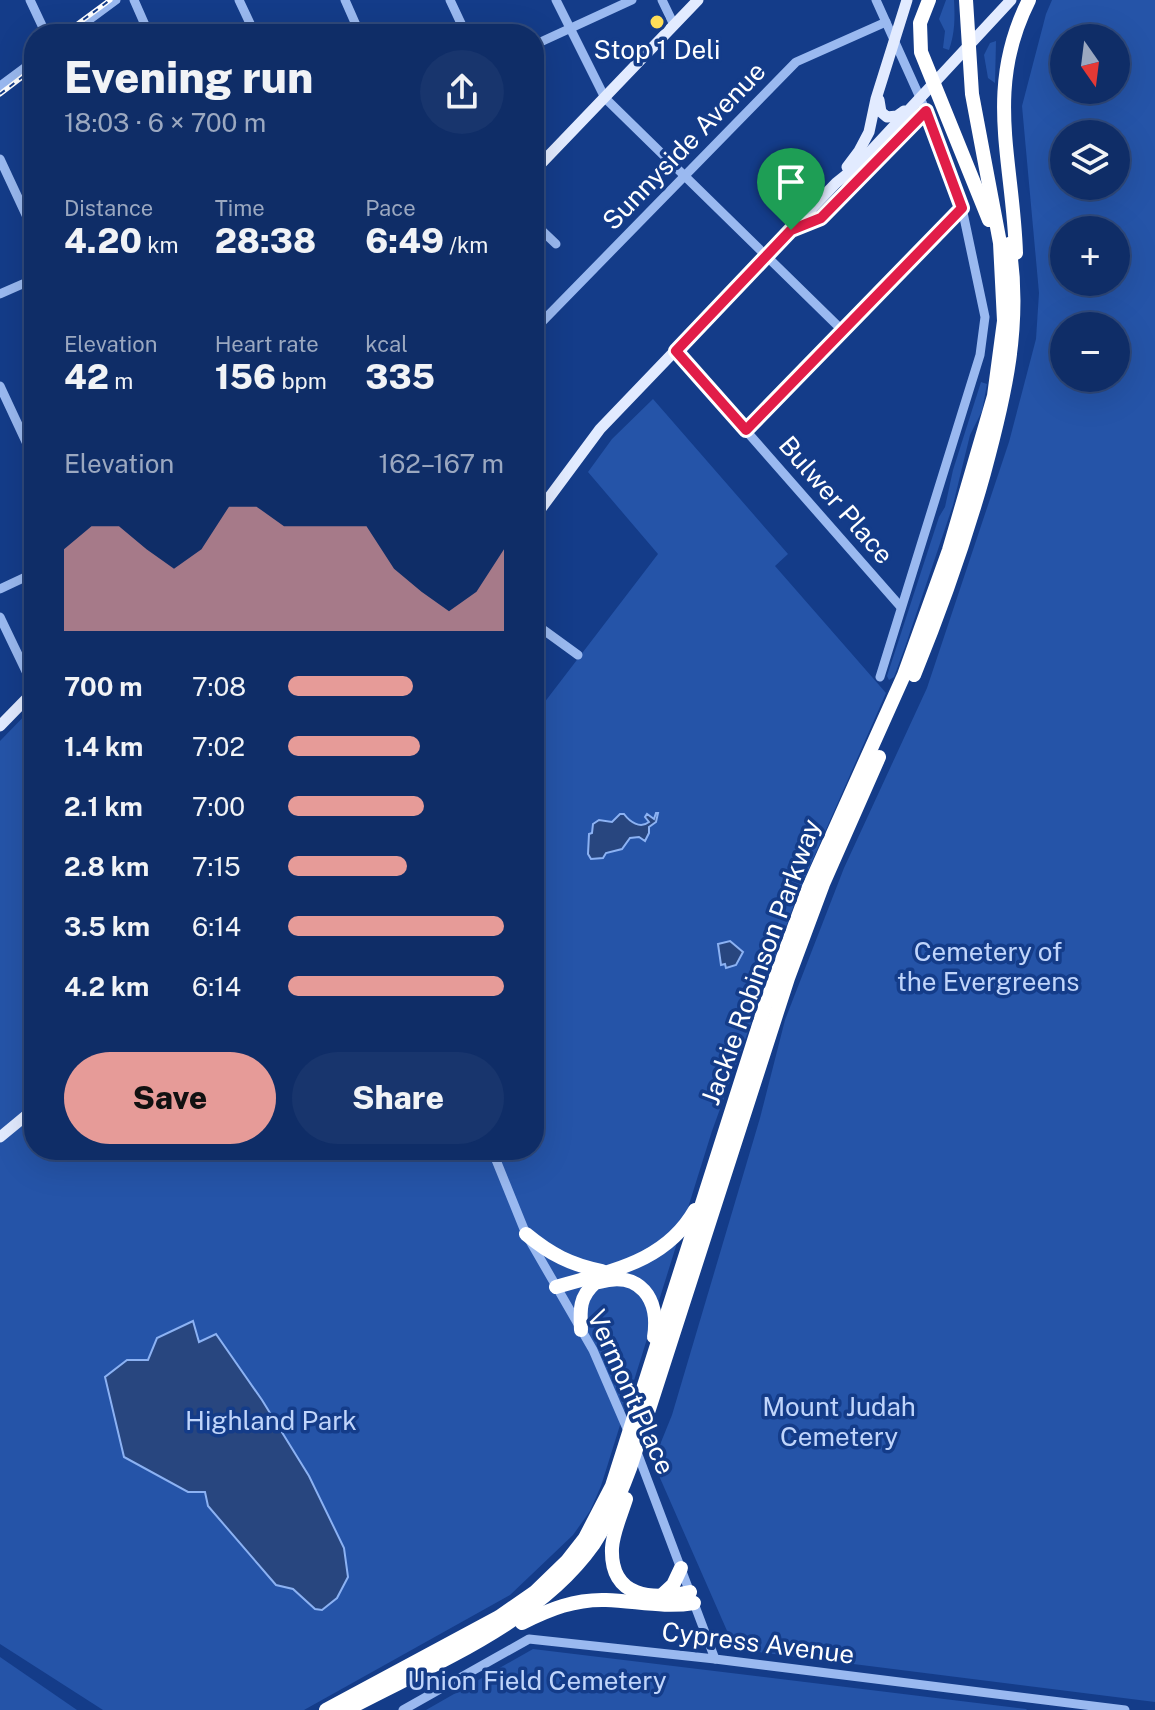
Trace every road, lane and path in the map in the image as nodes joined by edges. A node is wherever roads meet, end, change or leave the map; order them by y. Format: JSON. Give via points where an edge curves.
{"nodes":[{"id":1,"x":30,"y":0,"type":"edge"},
{"id":2,"x":116,"y":0,"type":"edge"},
{"id":3,"x":134,"y":0,"type":"edge"},
{"id":4,"x":239,"y":0,"type":"edge"},
{"id":5,"x":345,"y":0,"type":"edge"},
{"id":6,"x":450,"y":0,"type":"edge"},
{"id":7,"x":556,"y":0,"type":"edge"},
{"id":8,"x":632,"y":0,"type":"edge"},
{"id":9,"x":662,"y":0,"type":"edge"},
{"id":10,"x":698,"y":0,"type":"edge"},
{"id":11,"x":876,"y":0,"type":"edge"},
{"id":12,"x":907,"y":0,"type":"edge"},
{"id":13,"x":929,"y":0,"type":"edge"},
{"id":14,"x":966,"y":0,"type":"edge"},
{"id":15,"x":975,"y":0,"type":"edge"},
{"id":16,"x":1011,"y":0,"type":"edge"},
{"id":17,"x":1029,"y":0,"type":"edge"},
{"id":18,"x":892,"y":23,"type":"junction"},
{"id":19,"x":41,"y":24,"type":"edge"},
{"id":20,"x":84,"y":24,"type":"edge"},
{"id":21,"x":145,"y":24,"type":"edge"},
{"id":22,"x":250,"y":24,"type":"edge"},
{"id":23,"x":356,"y":24,"type":"edge"},
{"id":24,"x":461,"y":24,"type":"edge"},
{"id":25,"x":674,"y":25,"type":"junction"},
{"id":26,"x":570,"y":29,"type":"junction"},
{"id":27,"x":544,"y":41,"type":"edge"},
{"id":28,"x":24,"y":68,"type":"edge"},
{"id":29,"x":882,"y":82,"type":"junction"},
{"id":30,"x":0,"y":86,"type":"edge"},
{"id":31,"x":605,"y":98,"type":"junction"},
{"id":32,"x":909,"y":107,"type":"junction"},
{"id":33,"x":926,"y":111,"type":"junction"},
{"id":34,"x":0,"y":159,"type":"edge"},
{"id":35,"x":544,"y":161,"type":"edge"},
{"id":36,"x":684,"y":177,"type":"junction"},
{"id":37,"x":836,"y":183,"type":"junction"},
{"id":38,"x":962,"y":208,"type":"junction"},
{"id":39,"x":24,"y":211,"type":"edge"},
{"id":40,"x":791,"y":230,"type":"junction"},
{"id":41,"x":544,"y":233,"type":"edge"},
{"id":42,"x":556,"y":244,"type":"dead end"},
{"id":43,"x":765,"y":256,"type":"junction"},
{"id":44,"x":1008,"y":278,"type":"junction"},
{"id":45,"x":24,"y":283,"type":"edge"},
{"id":46,"x":0,"y":294,"type":"edge"},
{"id":47,"x":544,"y":319,"type":"edge"},
{"id":48,"x":843,"y":331,"type":"junction"},
{"id":49,"x":676,"y":351,"type":"junction"},
{"id":50,"x":0,"y":386,"type":"edge"},
{"id":51,"x":746,"y":430,"type":"junction"},
{"id":52,"x":24,"y":438,"type":"edge"},
{"id":53,"x":544,"y":505,"type":"edge"},
{"id":54,"x":24,"y":578,"type":"edge"},
{"id":55,"x":0,"y":589,"type":"edge"},
{"id":56,"x":900,"y":606,"type":"junction"},
{"id":57,"x":0,"y":617,"type":"edge"},
{"id":58,"x":544,"y":630,"type":"edge"},
{"id":59,"x":578,"y":655,"type":"dead end"},
{"id":60,"x":24,"y":668,"type":"edge"},
{"id":61,"x":880,"y":677,"type":"dead end"},
{"id":62,"x":24,"y":700,"type":"edge"},
{"id":63,"x":0,"y":726,"type":"edge"},
{"id":64,"x":24,"y":1117,"type":"edge"},
{"id":65,"x":0,"y":1137,"type":"edge"},
{"id":66,"x":496,"y":1160,"type":"edge"},
{"id":67,"x":709,"y":1186,"type":"junction"},
{"id":68,"x":526,"y":1234,"type":"junction"},
{"id":69,"x":606,"y":1272,"type":"junction"},
{"id":70,"x":595,"y":1283,"type":"junction"},
{"id":71,"x":558,"y":1290,"type":"junction"},
{"id":72,"x":581,"y":1330,"type":"junction"},
{"id":73,"x":648,"y":1377,"type":"junction"},
{"id":74,"x":626,"y":1465,"type":"junction"},
{"id":75,"x":681,"y":1568,"type":"junction"},
{"id":76,"x":692,"y":1597,"type":"junction"},
{"id":77,"x":660,"y":1598,"type":"junction"},
{"id":78,"x":452,"y":1653,"type":"junction"},
{"id":79,"x":715,"y":1659,"type":"junction"},
{"id":80,"x":326,"y":1710,"type":"edge"},
{"id":81,"x":346,"y":1710,"type":"edge"},
{"id":82,"x":403,"y":1710,"type":"edge"},
{"id":83,"x":1125,"y":1710,"type":"edge"}],
"edges":[{"from":1,"to":19,"type":"street"},
{"from":2,"to":20,"type":"street"},
{"from":3,"to":21,"type":"street"},
{"from":4,"to":22,"type":"street"},
{"from":5,"to":23,"type":"street"},
{"from":6,"to":24,"type":"street"},
{"from":7,"to":26,"type":"street"},
{"from":8,"to":26,"type":"street"},
{"from":9,"to":25,"type":"street"},
{"from":10,"to":25,"type":"main road"},
{"from":11,"to":18,"type":"street"},
{"from":12,"to":18,"type":"main road"},
{"from":13,"to":44,"type":"highway","via":[[920,23],[921,52]]},
{"from":14,"to":44,"type":"highway","name":"Jackie Robinson Parkway","via":[[972,94]]},
{"from":15,"to":44,"type":"highway","name":"Jackie Robinson Parkway","via":[[982,102]]},
{"from":16,"to":32,"type":"main road"},
{"from":17,"to":44,"type":"highway","via":[[1010,46],[1003,87],[1017,250]]},
{"from":18,"to":29,"type":"main road"},
{"from":18,"to":33,"type":"street"},
{"from":18,"to":36,"type":"street","name":"Sunnyside Avenue","via":[[796,62]]},
{"from":25,"to":31,"type":"main road"},
{"from":26,"to":27,"type":"street"},
{"from":26,"to":31,"type":"street"},
{"from":28,"to":30,"type":"street"},
{"from":29,"to":32,"type":"main road","via":[[882,114],[893,117]]},
{"from":29,"to":37,"type":"main road","via":[[866,138]]},
{"from":31,"to":35,"type":"main road"},
{"from":31,"to":36,"type":"street"},
{"from":32,"to":37,"type":"main road"},
{"from":33,"to":38,"type":"street"},
{"from":33,"to":40,"type":"street","via":[[821,218]]},
{"from":34,"to":39,"type":"street"},
{"from":36,"to":43,"type":"street"},
{"from":36,"to":47,"type":"street","name":"Sunnyside Avenue"},
{"from":37,"to":40,"type":"main road"},
{"from":38,"to":48,"type":"street"},
{"from":38,"to":56,"type":"street","via":[[985,330]]},
{"from":40,"to":43,"type":"main road"},
{"from":41,"to":42,"type":"street"},
{"from":43,"to":48,"type":"street"},
{"from":43,"to":49,"type":"main road"},
{"from":44,"to":67,"type":"highway","name":"Jackie Robinson Parkway","via":[[997,380],[949,550],[904,675],[809,887]]},
{"from":44,"to":74,"type":"highway","name":"Jackie Robinson Parkway","via":[[1014,326],[1010,370],[971,519],[916,671],[788,978],[645,1423]]},
{"from":45,"to":46,"type":"street"},
{"from":48,"to":51,"type":"street"},
{"from":49,"to":51,"type":"street","name":"Bulwer Place"},
{"from":49,"to":53,"type":"main road","via":[[600,429]]},
{"from":50,"to":52,"type":"street"},
{"from":51,"to":56,"type":"street","name":"Bulwer Place"},
{"from":54,"to":55,"type":"street"},
{"from":56,"to":61,"type":"street"},
{"from":57,"to":60,"type":"street"},
{"from":58,"to":59,"type":"street"},
{"from":62,"to":63,"type":"main road"},
{"from":64,"to":65,"type":"main road"},
{"from":66,"to":68,"type":"street","name":"Vermont Place"},
{"from":67,"to":69,"type":"highway","via":[[669,1243],[641,1261]]},
{"from":67,"to":73,"type":"highway","name":"Jackie Robinson Parkway"},
{"from":68,"to":69,"type":"highway","via":[[566,1262]]},
{"from":68,"to":71,"type":"street","name":"Vermont Place"},
{"from":69,"to":71,"type":"highway"},
{"from":70,"to":71,"type":"highway"},
{"from":70,"to":72,"type":"highway","via":[[581,1304]]},
{"from":70,"to":73,"type":"highway","via":[[631,1281],[652,1301],[656,1323]]},
{"from":71,"to":72,"type":"street","name":"Vermont Place"},
{"from":72,"to":75,"type":"street","name":"Vermont Place","via":[[623,1417]]},
{"from":73,"to":74,"type":"highway","name":"Jackie Robinson Parkway"},
{"from":74,"to":77,"type":"highway","via":[[628,1493],[613,1559],[629,1588]]},
{"from":74,"to":78,"type":"highway","name":"Jackie Robinson Parkway","via":[[601,1533],[564,1579],[518,1617]]},
{"from":74,"to":80,"type":"highway","name":"Jackie Robinson Parkway","via":[[593,1526],[535,1592]]},
{"from":75,"to":76,"type":"street","name":"Vermont Place"},
{"from":75,"to":77,"type":"highway"},
{"from":76,"to":77,"type":"highway"},
{"from":76,"to":78,"type":"highway","via":[[666,1606],[603,1599],[574,1602]]},
{"from":76,"to":79,"type":"street","name":"Vermont Place"},
{"from":78,"to":81,"type":"highway","name":"Jackie Robinson Parkway"},
{"from":79,"to":82,"type":"street","name":"Cypress Avenue","via":[[529,1639]]},
{"from":79,"to":83,"type":"street","name":"Cypress Avenue"}]}
